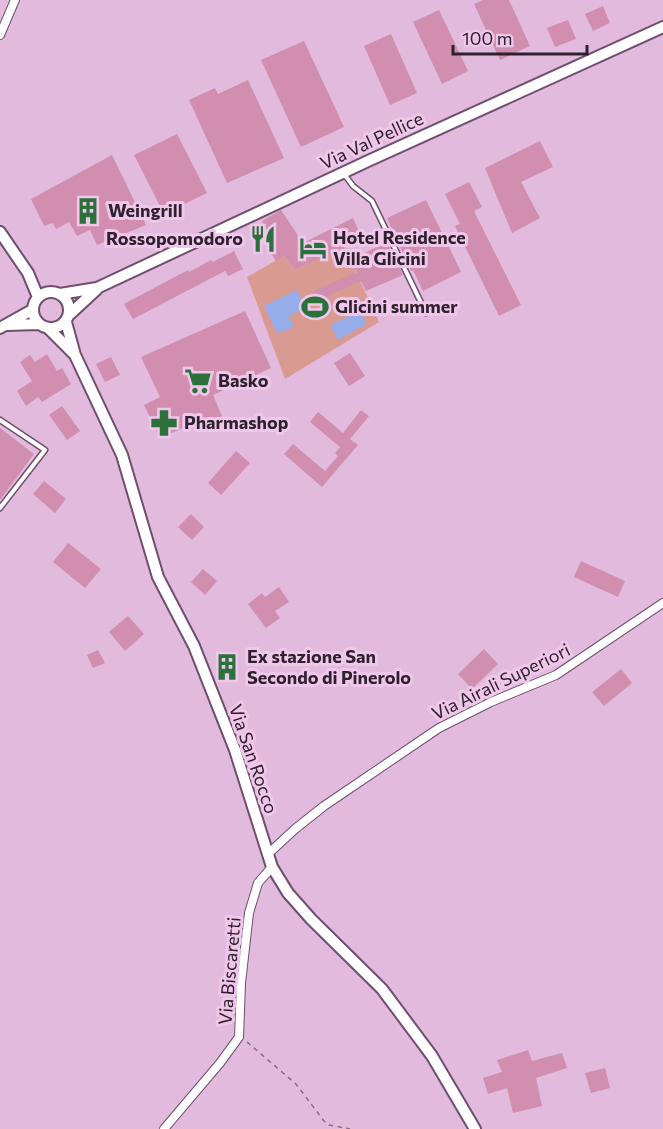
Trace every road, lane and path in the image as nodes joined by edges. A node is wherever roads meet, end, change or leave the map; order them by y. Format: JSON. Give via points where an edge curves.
{"nodes":[{"id":1,"x":15,"y":0,"type":"edge"},
{"id":2,"x":663,"y":27,"type":"edge"},
{"id":3,"x":0,"y":35,"type":"edge"},
{"id":4,"x":343,"y":172,"type":"junction"},
{"id":5,"x":0,"y":232,"type":"edge"},
{"id":6,"x":28,"y":273,"type":"junction"},
{"id":7,"x":97,"y":288,"type":"junction"},
{"id":8,"x":56,"y":293,"type":"junction"},
{"id":9,"x":38,"y":297,"type":"junction"},
{"id":10,"x":32,"y":310,"type":"junction"},
{"id":11,"x":426,"y":314,"type":"dead end"},
{"id":12,"x":68,"y":318,"type":"junction"},
{"id":13,"x":43,"y":326,"type":"junction"},
{"id":14,"x":2,"y":327,"type":"edge"},
{"id":15,"x":75,"y":355,"type":"junction"},
{"id":16,"x":0,"y":420,"type":"edge"},
{"id":17,"x":0,"y":508,"type":"edge"},
{"id":18,"x":663,"y":603,"type":"edge"},
{"id":19,"x":268,"y":854,"type":"junction"},
{"id":20,"x":272,"y":867,"type":"junction"},
{"id":21,"x":239,"y":1037,"type":"junction"},
{"id":22,"x":329,"y":1125,"type":"junction"},
{"id":23,"x":164,"y":1129,"type":"edge"},
{"id":24,"x":328,"y":1129,"type":"edge"},
{"id":25,"x":350,"y":1129,"type":"edge"},
{"id":26,"x":475,"y":1129,"type":"edge"}],
"edges":[{"from":1,"to":3,"type":"street"},
{"from":2,"to":4,"type":"street","name":"Via Val Pellice"},
{"from":4,"to":7,"type":"street","name":"Via Val Pellice"},
{"from":4,"to":11,"type":"lane","via":[[372,201]]},
{"from":5,"to":6,"type":"street"},
{"from":6,"to":8,"type":"street"},
{"from":6,"to":9,"type":"street"},
{"from":7,"to":8,"type":"street"},
{"from":7,"to":12,"type":"street"},
{"from":8,"to":9,"type":"street","via":[[45,292]]},
{"from":8,"to":12,"type":"street","via":[[67,301]]},
{"from":9,"to":10,"type":"street"},
{"from":10,"to":13,"type":"street"},
{"from":10,"to":14,"type":"street"},
{"from":12,"to":13,"type":"street","via":[[58,327]]},
{"from":12,"to":15,"type":"street","name":"Via San Rocco"},
{"from":13,"to":14,"type":"street"},
{"from":13,"to":15,"type":"street","name":"Via San Rocco"},
{"from":15,"to":19,"type":"street","name":"Via San Rocco","via":[[122,455],[158,577],[208,681]]},
{"from":16,"to":17,"type":"lane","via":[[45,450]]},
{"from":18,"to":19,"type":"street","name":"Via Airali Superiori","via":[[556,675],[439,728],[324,806]]},
{"from":19,"to":20,"type":"street","name":"Via San Rocco"},
{"from":20,"to":21,"type":"street","name":"Via Biscaretti","via":[[258,883],[249,913]]},
{"from":20,"to":26,"type":"street","name":"Via San Rocco","via":[[311,919],[382,989],[432,1056]]},
{"from":21,"to":22,"type":"path","via":[[296,1084]]},
{"from":21,"to":23,"type":"street","name":"Via Biscaretti"},
{"from":22,"to":24,"type":"path"},
{"from":22,"to":25,"type":"path"}]}
